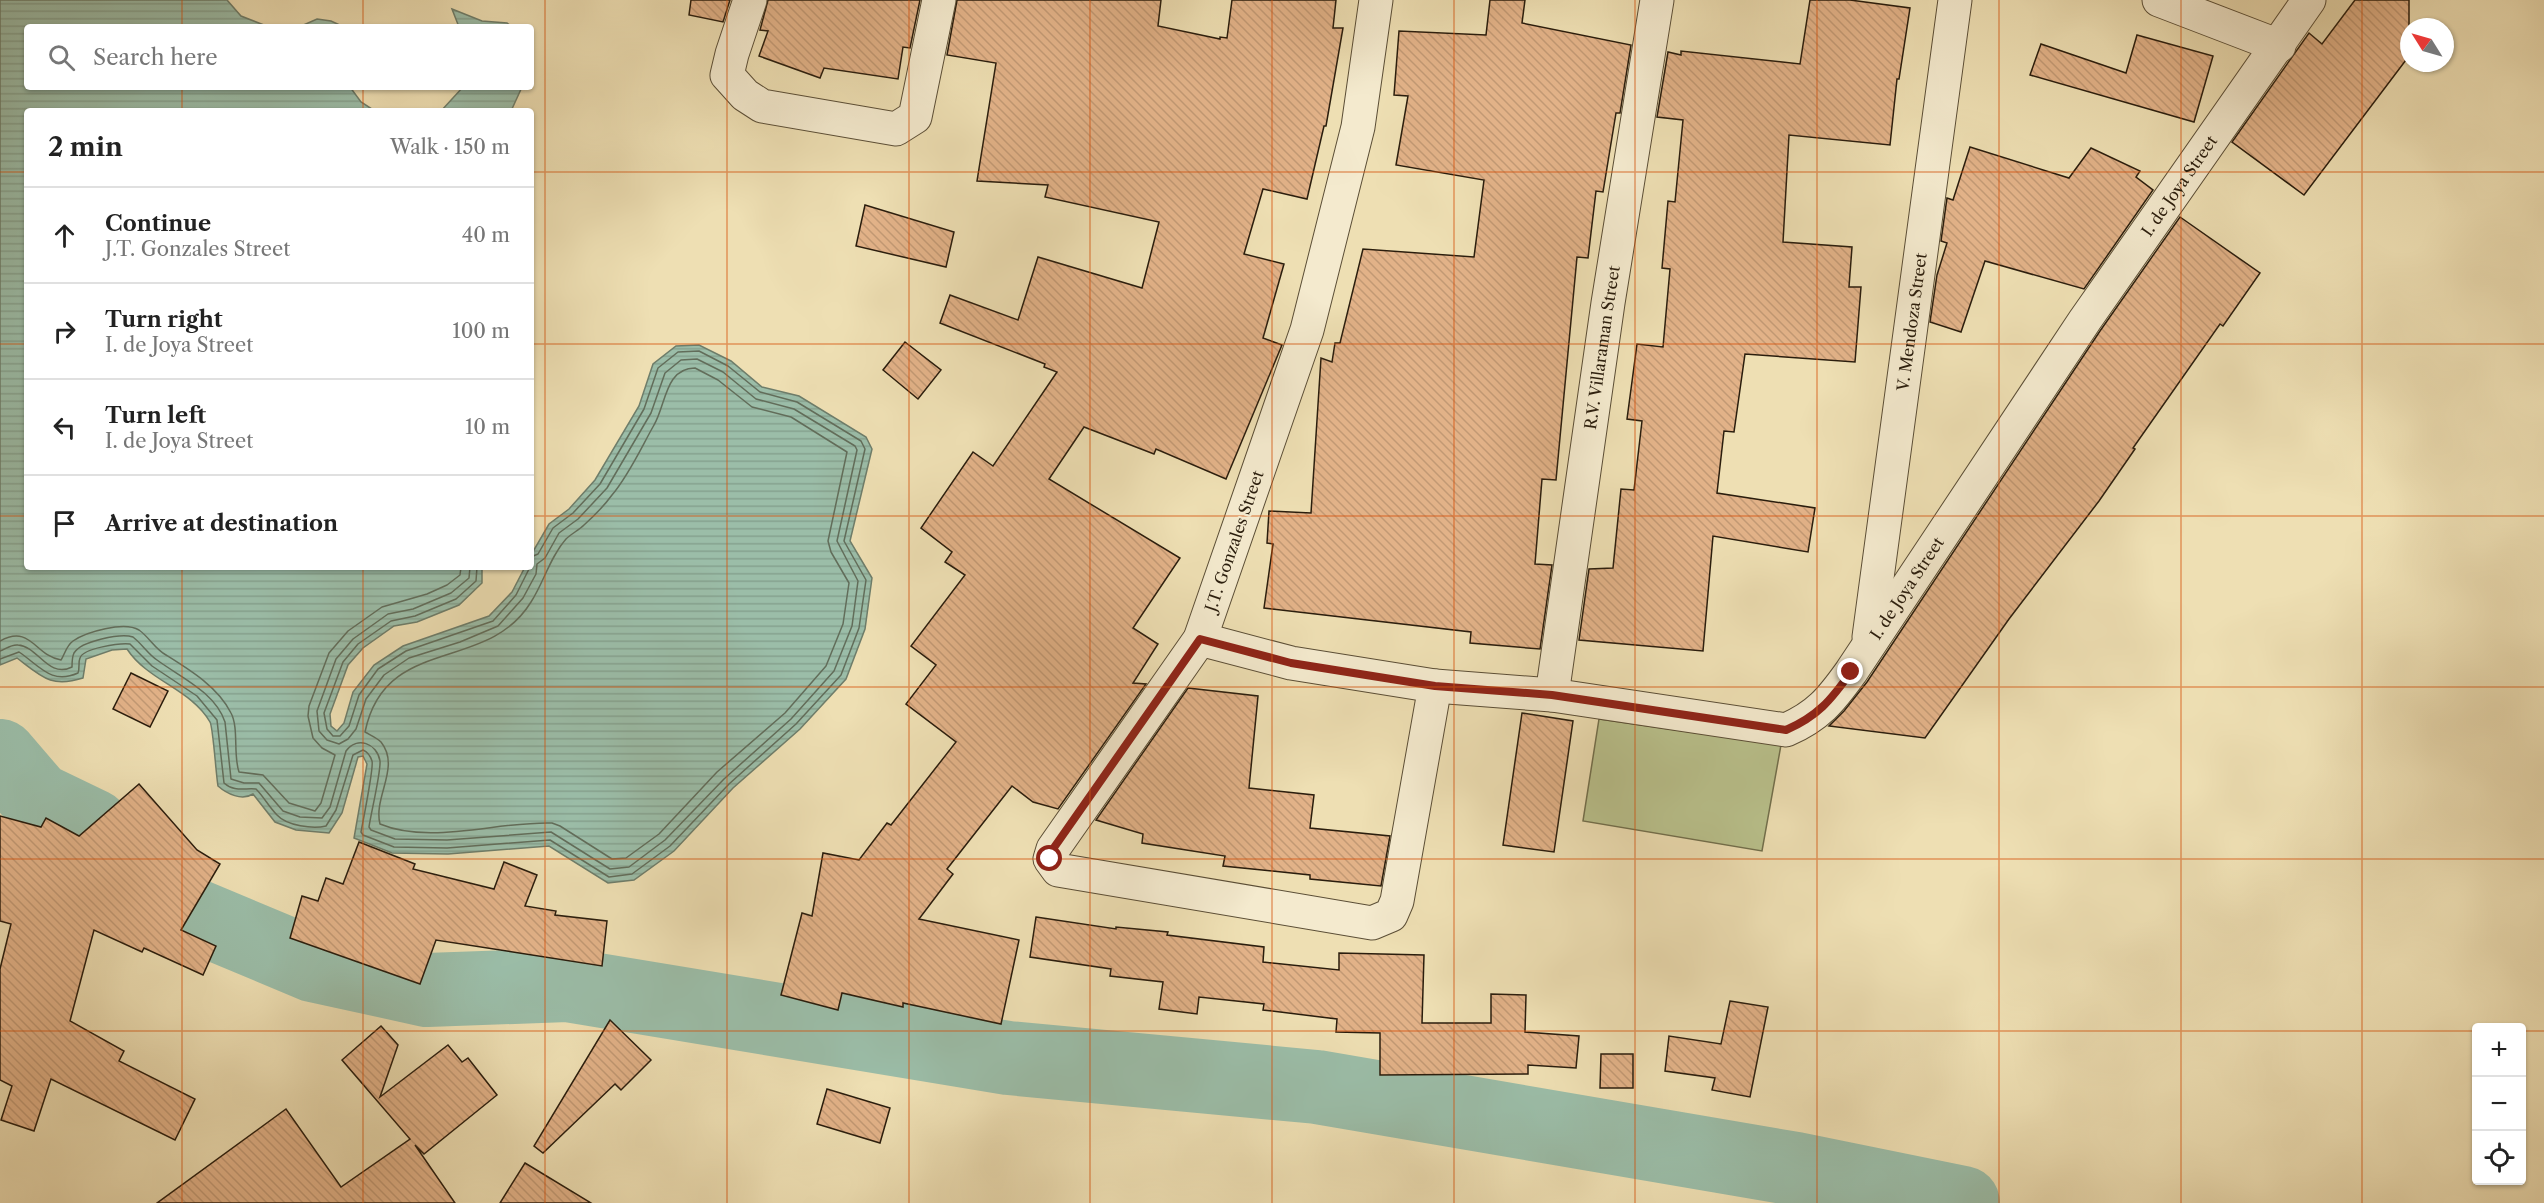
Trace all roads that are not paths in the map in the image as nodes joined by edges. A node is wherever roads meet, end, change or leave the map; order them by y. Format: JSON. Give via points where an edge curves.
{"nodes":[{"id":1,"x":750,"y":0,"type":"edge"},
{"id":2,"x":939,"y":0,"type":"edge"},
{"id":3,"x":1376,"y":0,"type":"edge"},
{"id":4,"x":1657,"y":0,"type":"edge"},
{"id":5,"x":1955,"y":0,"type":"edge"},
{"id":6,"x":2158,"y":0,"type":"edge"},
{"id":7,"x":2309,"y":0,"type":"edge"},
{"id":8,"x":2279,"y":46,"type":"junction"},
{"id":9,"x":1200,"y":639,"type":"junction"},
{"id":10,"x":1868,"y":644,"type":"junction"},
{"id":11,"x":1435,"y":686,"type":"junction"},
{"id":12,"x":1552,"y":695,"type":"junction"}],
"edges":[{"from":1,"to":2,"type":"street","via":[[727,75],[745,95],[762,106],[896,129],[915,117]]},
{"from":3,"to":9,"type":"street","name":"J.T. Gonzales Street","via":[[1359,127],[1310,319]]},
{"from":4,"to":12,"type":"street","name":"R.V. Villaraman Street","via":[[1608,303]]},
{"from":5,"to":10,"type":"street","name":"V. Mendoza Street"},
{"from":6,"to":8,"type":"street"},
{"from":7,"to":8,"type":"street","name":"I. de Joya Street"},
{"from":8,"to":10,"type":"street","name":"I. de Joya Street","via":[[2097,302]]},
{"from":9,"to":11,"type":"street","name":"I. de Joya Street","via":[[1291,663]]},
{"from":9,"to":11,"type":"street","name":"J.T. Gonzales Street","via":[[1053,849],[1050,859],[1058,870],[1372,923],[1391,915],[1397,901]]},
{"from":10,"to":12,"type":"street","name":"I. de Joya Street","via":[[1829,702],[1808,720],[1786,730]]},
{"from":11,"to":12,"type":"street","name":"I. de Joya Street"}]}
